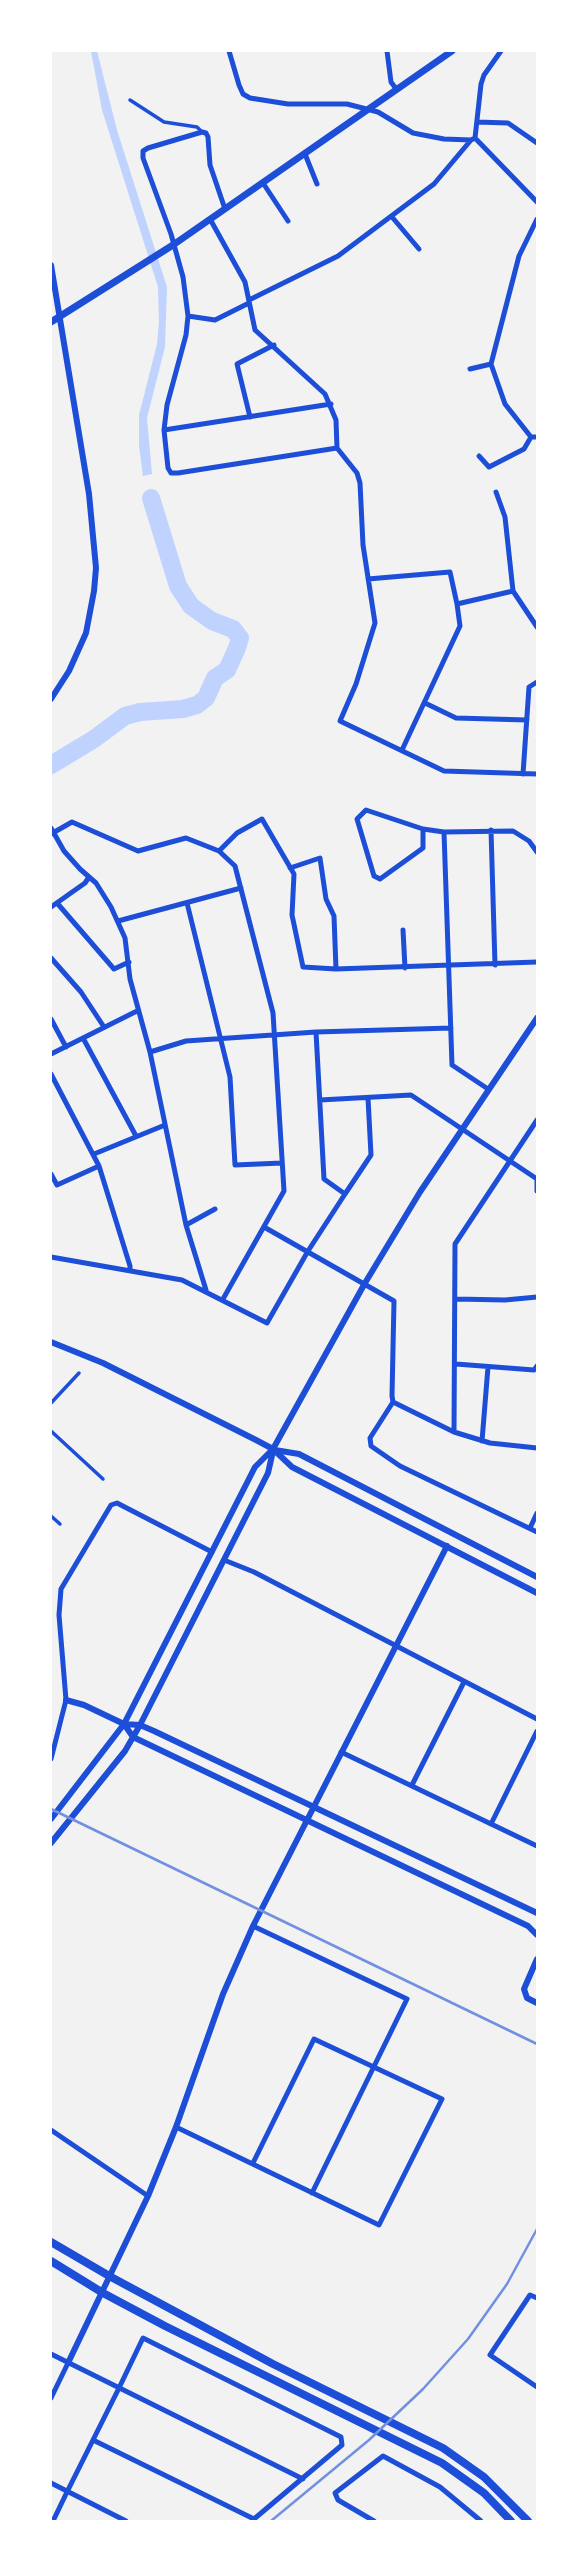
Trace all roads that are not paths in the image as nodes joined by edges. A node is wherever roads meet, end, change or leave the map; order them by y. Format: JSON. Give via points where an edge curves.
{"nodes":[{"id":1,"x":229,"y":51,"type":"edge"},
{"id":2,"x":387,"y":51,"type":"edge"},
{"id":3,"x":452,"y":51,"type":"edge"},
{"id":4,"x":501,"y":51,"type":"edge"},
{"id":5,"x":397,"y":90,"type":"junction"},
{"id":6,"x":130,"y":100,"type":"dead end"},
{"id":7,"x":370,"y":109,"type":"junction"},
{"id":8,"x":477,"y":122,"type":"junction"},
{"id":9,"x":202,"y":132,"type":"junction"},
{"id":10,"x":473,"y":139,"type":"junction"},
{"id":11,"x":537,"y":142,"type":"edge"},
{"id":12,"x":305,"y":154,"type":"junction"},
{"id":13,"x":263,"y":183,"type":"junction"},
{"id":14,"x":317,"y":184,"type":"dead end"},
{"id":15,"x":537,"y":202,"type":"edge"},
{"id":16,"x":225,"y":209,"type":"junction"},
{"id":17,"x":392,"y":216,"type":"junction"},
{"id":18,"x":210,"y":219,"type":"junction"},
{"id":19,"x":537,"y":219,"type":"edge"},
{"id":20,"x":288,"y":220,"type":"dead end"},
{"id":21,"x":170,"y":247,"type":"junction"},
{"id":22,"x":419,"y":249,"type":"dead end"},
{"id":23,"x":51,"y":265,"type":"edge"},
{"id":24,"x":249,"y":302,"type":"junction"},
{"id":25,"x":188,"y":316,"type":"junction"},
{"id":26,"x":59,"y":317,"type":"junction"},
{"id":27,"x":51,"y":322,"type":"edge"},
{"id":28,"x":274,"y":345,"type":"junction"},
{"id":29,"x":491,"y":364,"type":"junction"},
{"id":30,"x":470,"y":369,"type":"dead end"},
{"id":31,"x":331,"y":404,"type":"junction"},
{"id":32,"x":250,"y":417,"type":"junction"},
{"id":33,"x":164,"y":430,"type":"junction"},
{"id":34,"x":534,"y":437,"type":"edge"},
{"id":35,"x":337,"y":448,"type":"junction"},
{"id":36,"x":479,"y":456,"type":"dead end"},
{"id":37,"x":496,"y":492,"type":"dead end"},
{"id":38,"x":368,"y":579,"type":"junction"},
{"id":39,"x":513,"y":591,"type":"junction"},
{"id":40,"x":457,"y":604,"type":"junction"},
{"id":41,"x":537,"y":627,"type":"edge"},
{"id":42,"x":537,"y":682,"type":"edge"},
{"id":43,"x":51,"y":699,"type":"edge"},
{"id":44,"x":425,"y":703,"type":"junction"},
{"id":45,"x":527,"y":720,"type":"junction"},
{"id":46,"x":402,"y":750,"type":"junction"},
{"id":47,"x":523,"y":774,"type":"junction"},
{"id":48,"x":537,"y":774,"type":"edge"},
{"id":49,"x":423,"y":829,"type":"junction"},
{"id":50,"x":491,"y":830,"type":"junction"},
{"id":51,"x":52,"y":832,"type":"edge"},
{"id":52,"x":444,"y":832,"type":"junction"},
{"id":53,"x":219,"y":851,"type":"junction"},
{"id":54,"x":537,"y":852,"type":"edge"},
{"id":55,"x":290,"y":868,"type":"junction"},
{"id":56,"x":89,"y":877,"type":"junction"},
{"id":57,"x":241,"y":888,"type":"junction"},
{"id":58,"x":57,"y":903,"type":"junction"},
{"id":59,"x":187,"y":903,"type":"junction"},
{"id":60,"x":51,"y":907,"type":"edge"},
{"id":61,"x":118,"y":921,"type":"junction"},
{"id":62,"x":404,"y":930,"type":"dead end"},
{"id":63,"x":51,"y":958,"type":"edge"},
{"id":64,"x":129,"y":962,"type":"junction"},
{"id":65,"x":537,"y":962,"type":"edge"},
{"id":66,"x":495,"y":965,"type":"junction"},
{"id":67,"x":449,"y":966,"type":"junction"},
{"id":68,"x":405,"y":968,"type":"junction"},
{"id":69,"x":336,"y":969,"type":"junction"},
{"id":70,"x":137,"y":1010,"type":"junction"},
{"id":71,"x":537,"y":1018,"type":"edge"},
{"id":72,"x":51,"y":1019,"type":"edge"},
{"id":73,"x":104,"y":1027,"type":"junction"},
{"id":74,"x":451,"y":1028,"type":"junction"},
{"id":75,"x":316,"y":1032,"type":"junction"},
{"id":76,"x":275,"y":1034,"type":"junction"},
{"id":77,"x":83,"y":1038,"type":"junction"},
{"id":78,"x":220,"y":1039,"type":"junction"},
{"id":79,"x":66,"y":1047,"type":"junction"},
{"id":80,"x":150,"y":1052,"type":"junction"},
{"id":81,"x":51,"y":1054,"type":"edge"},
{"id":82,"x":51,"y":1074,"type":"edge"},
{"id":83,"x":488,"y":1089,"type":"junction"},
{"id":84,"x":368,"y":1098,"type":"junction"},
{"id":85,"x":320,"y":1100,"type":"junction"},
{"id":86,"x":537,"y":1120,"type":"edge"},
{"id":87,"x":165,"y":1125,"type":"junction"},
{"id":88,"x":461,"y":1129,"type":"junction"},
{"id":89,"x":136,"y":1136,"type":"junction"},
{"id":90,"x":94,"y":1154,"type":"junction"},
{"id":91,"x":510,"y":1161,"type":"junction"},
{"id":92,"x":282,"y":1163,"type":"junction"},
{"id":93,"x":99,"y":1166,"type":"junction"},
{"id":94,"x":51,"y":1174,"type":"edge"},
{"id":95,"x":537,"y":1191,"type":"edge"},
{"id":96,"x":345,"y":1194,"type":"junction"},
{"id":97,"x":215,"y":1209,"type":"dead end"},
{"id":98,"x":186,"y":1225,"type":"junction"},
{"id":99,"x":264,"y":1227,"type":"junction"},
{"id":100,"x":308,"y":1251,"type":"junction"},
{"id":101,"x":51,"y":1257,"type":"edge"},
{"id":102,"x":130,"y":1271,"type":"junction"},
{"id":103,"x":365,"y":1283,"type":"junction"},
{"id":104,"x":206,"y":1290,"type":"junction"},
{"id":105,"x":537,"y":1297,"type":"edge"},
{"id":106,"x":223,"y":1299,"type":"junction"},
{"id":107,"x":456,"y":1299,"type":"junction"},
{"id":108,"x":51,"y":1342,"type":"edge"},
{"id":109,"x":456,"y":1364,"type":"junction"},
{"id":110,"x":537,"y":1366,"type":"edge"},
{"id":111,"x":488,"y":1367,"type":"junction"},
{"id":112,"x":79,"y":1373,"type":"dead end"},
{"id":113,"x":394,"y":1402,"type":"junction"},
{"id":114,"x":51,"y":1403,"type":"edge"},
{"id":115,"x":51,"y":1431,"type":"edge"},
{"id":116,"x":454,"y":1432,"type":"junction"},
{"id":117,"x":482,"y":1441,"type":"junction"},
{"id":118,"x":537,"y":1448,"type":"edge"},
{"id":119,"x":273,"y":1449,"type":"junction"},
{"id":120,"x":103,"y":1479,"type":"dead end"},
{"id":121,"x":537,"y":1513,"type":"edge"},
{"id":122,"x":51,"y":1516,"type":"edge"},
{"id":123,"x":60,"y":1524,"type":"dead end"},
{"id":124,"x":530,"y":1528,"type":"junction"},
{"id":125,"x":537,"y":1532,"type":"edge"},
{"id":126,"x":447,"y":1546,"type":"junction"},
{"id":127,"x":212,"y":1552,"type":"junction"},
{"id":128,"x":224,"y":1560,"type":"junction"},
{"id":129,"x":537,"y":1577,"type":"edge"},
{"id":130,"x":537,"y":1593,"type":"edge"},
{"id":131,"x":395,"y":1646,"type":"junction"},
{"id":132,"x":464,"y":1682,"type":"junction"},
{"id":133,"x":65,"y":1700,"type":"junction"},
{"id":134,"x":537,"y":1719,"type":"edge"},
{"id":135,"x":124,"y":1724,"type":"junction"},
{"id":136,"x":140,"y":1725,"type":"junction"},
{"id":137,"x":537,"y":1731,"type":"edge"},
{"id":138,"x":133,"y":1737,"type":"junction"},
{"id":139,"x":341,"y":1752,"type":"junction"},
{"id":140,"x":51,"y":1759,"type":"edge"},
{"id":141,"x":412,"y":1785,"type":"junction"},
{"id":142,"x":313,"y":1806,"type":"junction"},
{"id":143,"x":51,"y":1819,"type":"edge"},
{"id":144,"x":307,"y":1819,"type":"junction"},
{"id":145,"x":491,"y":1824,"type":"junction"},
{"id":146,"x":51,"y":1843,"type":"edge"},
{"id":147,"x":537,"y":1846,"type":"edge"},
{"id":148,"x":537,"y":1913,"type":"edge"},
{"id":149,"x":253,"y":1926,"type":"junction"},
{"id":150,"x":537,"y":1935,"type":"edge"},
{"id":151,"x":537,"y":1959,"type":"edge"},
{"id":152,"x":537,"y":2003,"type":"edge"},
{"id":153,"x":373,"y":2067,"type":"junction"},
{"id":154,"x":176,"y":2127,"type":"junction"},
{"id":155,"x":51,"y":2130,"type":"edge"},
{"id":156,"x":253,"y":2163,"type":"junction"},
{"id":157,"x":312,"y":2193,"type":"junction"},
{"id":158,"x":148,"y":2196,"type":"junction"},
{"id":159,"x":51,"y":2242,"type":"edge"},
{"id":160,"x":51,"y":2261,"type":"edge"},
{"id":161,"x":111,"y":2277,"type":"junction"},
{"id":162,"x":103,"y":2293,"type":"junction"},
{"id":163,"x":537,"y":2298,"type":"edge"},
{"id":164,"x":51,"y":2354,"type":"edge"},
{"id":165,"x":68,"y":2363,"type":"junction"},
{"id":166,"x":537,"y":2387,"type":"edge"},
{"id":167,"x":119,"y":2388,"type":"junction"},
{"id":168,"x":51,"y":2398,"type":"edge"},
{"id":169,"x":93,"y":2440,"type":"junction"},
{"id":170,"x":303,"y":2479,"type":"junction"},
{"id":171,"x":51,"y":2483,"type":"edge"},
{"id":172,"x":68,"y":2492,"type":"junction"},
{"id":173,"x":53,"y":2521,"type":"edge"},
{"id":174,"x":126,"y":2521,"type":"edge"},
{"id":175,"x":374,"y":2521,"type":"edge"},
{"id":176,"x":479,"y":2521,"type":"edge"},
{"id":177,"x":511,"y":2521,"type":"edge"},
{"id":178,"x":528,"y":2521,"type":"edge"}],
"edges":[{"from":1,"to":7,"type":"street","via":[[243,94],[250,98]]},
{"from":2,"to":5,"type":"street","via":[[391,82]]},
{"from":3,"to":5,"type":"main road"},
{"from":4,"to":8,"type":"street","via":[[484,75]]},
{"from":5,"to":7,"type":"main road"},
{"from":6,"to":9,"type":"street","via":[[164,122],[197,127]]},
{"from":7,"to":10,"type":"street","via":[[413,133]]},
{"from":7,"to":12,"type":"main road"},
{"from":8,"to":10,"type":"street"},
{"from":8,"to":11,"type":"street","via":[[508,123]]},
{"from":9,"to":16,"type":"street","via":[[208,137],[210,165]]},
{"from":9,"to":21,"type":"street","via":[[143,151]]},
{"from":10,"to":15,"type":"street"},
{"from":10,"to":17,"type":"street","via":[[434,184]]},
{"from":12,"to":13,"type":"main road"},
{"from":12,"to":14,"type":"street"},
{"from":13,"to":16,"type":"main road"},
{"from":13,"to":20,"type":"street"},
{"from":16,"to":18,"type":"main road"},
{"from":17,"to":22,"type":"street"},
{"from":17,"to":24,"type":"street","via":[[338,256]]},
{"from":18,"to":21,"type":"main road"},
{"from":18,"to":24,"type":"street","via":[[245,282]]},
{"from":19,"to":29,"type":"street","via":[[519,256]]},
{"from":21,"to":25,"type":"street","via":[[183,276]]},
{"from":21,"to":26,"type":"main road"},
{"from":23,"to":26,"type":"street"},
{"from":24,"to":25,"type":"street","via":[[215,320]]},
{"from":24,"to":28,"type":"street","via":[[255,330]]},
{"from":25,"to":33,"type":"street"},
{"from":26,"to":27,"type":"main road"},
{"from":26,"to":43,"type":"street","via":[[89,494],[96,568],[86,633]]},
{"from":28,"to":31,"type":"street"},
{"from":28,"to":32,"type":"street","via":[[237,364]]},
{"from":29,"to":30,"type":"street"},
{"from":29,"to":34,"type":"street","via":[[505,404]]},
{"from":31,"to":32,"type":"street"},
{"from":31,"to":35,"type":"street"},
{"from":32,"to":33,"type":"street"},
{"from":33,"to":35,"type":"street","via":[[168,468],[177,473]]},
{"from":34,"to":36,"type":"street","via":[[524,449],[489,467]]},
{"from":35,"to":38,"type":"street","via":[[360,483]]},
{"from":37,"to":39,"type":"street","via":[[505,517]]},
{"from":38,"to":40,"type":"street","via":[[450,572]]},
{"from":38,"to":46,"type":"street","via":[[375,623],[340,721]]},
{"from":39,"to":40,"type":"street"},
{"from":39,"to":41,"type":"street"},
{"from":40,"to":44,"type":"street","via":[[460,626]]},
{"from":42,"to":45,"type":"street","via":[[529,687]]},
{"from":44,"to":45,"type":"street","via":[[456,718]]},
{"from":44,"to":46,"type":"street"},
{"from":45,"to":47,"type":"street"},
{"from":46,"to":47,"type":"street","via":[[444,771]]},
{"from":47,"to":48,"type":"street"},
{"from":49,"to":49,"type":"street","via":[[423,848],[380,879],[374,876],[357,819],[366,810]]},
{"from":49,"to":52,"type":"street"},
{"from":50,"to":52,"type":"street"},
{"from":50,"to":54,"type":"street","via":[[513,831]]},
{"from":50,"to":66,"type":"street"},
{"from":51,"to":53,"type":"street","via":[[72,821],[138,850],[186,838]]},
{"from":51,"to":56,"type":"street"},
{"from":52,"to":67,"type":"street"},
{"from":53,"to":55,"type":"street","via":[[237,833],[262,819]]},
{"from":53,"to":57,"type":"street","via":[[235,866]]},
{"from":55,"to":69,"type":"street","via":[[294,874],[292,915],[303,967]]},
{"from":55,"to":69,"type":"street","via":[[320,858],[326,899],[334,916]]},
{"from":56,"to":58,"type":"street"},
{"from":56,"to":61,"type":"street"},
{"from":57,"to":59,"type":"street"},
{"from":57,"to":76,"type":"street"},
{"from":58,"to":60,"type":"street"},
{"from":58,"to":64,"type":"street","via":[[114,969]]},
{"from":59,"to":61,"type":"street"},
{"from":59,"to":78,"type":"street"},
{"from":61,"to":64,"type":"street"},
{"from":62,"to":68,"type":"street"},
{"from":63,"to":73,"type":"street"},
{"from":64,"to":70,"type":"street"},
{"from":65,"to":66,"type":"street"},
{"from":66,"to":67,"type":"street"},
{"from":67,"to":68,"type":"street"},
{"from":67,"to":74,"type":"street"},
{"from":68,"to":69,"type":"street"},
{"from":70,"to":73,"type":"street"},
{"from":70,"to":80,"type":"street"},
{"from":71,"to":83,"type":"street"},
{"from":72,"to":79,"type":"street"},
{"from":73,"to":77,"type":"street"},
{"from":74,"to":75,"type":"street"},
{"from":74,"to":83,"type":"street","via":[[452,1065]]},
{"from":75,"to":76,"type":"street"},
{"from":75,"to":85,"type":"street"},
{"from":76,"to":78,"type":"street"},
{"from":76,"to":92,"type":"street"},
{"from":77,"to":79,"type":"street"},
{"from":77,"to":89,"type":"street"},
{"from":78,"to":80,"type":"street","via":[[186,1041]]},
{"from":78,"to":92,"type":"street","via":[[230,1077],[235,1165]]},
{"from":79,"to":81,"type":"street"},
{"from":80,"to":87,"type":"street"},
{"from":82,"to":90,"type":"street"},
{"from":83,"to":88,"type":"street"},
{"from":84,"to":85,"type":"street"},
{"from":84,"to":88,"type":"street","via":[[411,1095]]},
{"from":84,"to":96,"type":"street","via":[[371,1155]]},
{"from":85,"to":96,"type":"street","via":[[324,1179]]},
{"from":86,"to":91,"type":"street"},
{"from":87,"to":89,"type":"street"},
{"from":87,"to":98,"type":"street"},
{"from":88,"to":91,"type":"street"},
{"from":88,"to":103,"type":"street"},
{"from":89,"to":90,"type":"street"},
{"from":90,"to":93,"type":"street"},
{"from":91,"to":95,"type":"street","via":[[537,1179]]},
{"from":91,"to":107,"type":"street","via":[[455,1244]]},
{"from":92,"to":99,"type":"street","via":[[284,1191]]},
{"from":93,"to":94,"type":"street","via":[[57,1185]]},
{"from":93,"to":102,"type":"street"},
{"from":96,"to":100,"type":"street"},
{"from":97,"to":98,"type":"street"},
{"from":98,"to":104,"type":"street"},
{"from":99,"to":100,"type":"street"},
{"from":99,"to":106,"type":"street"},
{"from":100,"to":103,"type":"street"},
{"from":100,"to":106,"type":"street","via":[[267,1323]]},
{"from":101,"to":102,"type":"street"},
{"from":102,"to":104,"type":"street","via":[[182,1280]]},
{"from":103,"to":113,"type":"street","via":[[394,1300]]},
{"from":103,"to":119,"type":"street"},
{"from":104,"to":106,"type":"street"},
{"from":105,"to":107,"type":"street"},
{"from":107,"to":109,"type":"street"},
{"from":108,"to":119,"type":"street","via":[[113,1367]]},
{"from":109,"to":111,"type":"street"},
{"from":109,"to":116,"type":"street"},
{"from":110,"to":111,"type":"street","via":[[534,1370]]},
{"from":111,"to":117,"type":"street"},
{"from":112,"to":114,"type":"street"},
{"from":113,"to":116,"type":"street"},
{"from":113,"to":124,"type":"street","via":[[370,1438],[371,1446],[400,1466]]},
{"from":115,"to":120,"type":"street"},
{"from":116,"to":117,"type":"street"},
{"from":117,"to":118,"type":"street"},
{"from":119,"to":126,"type":"street","via":[[292,1467]]},
{"from":119,"to":127,"type":"street","via":[[256,1467]]},
{"from":119,"to":128,"type":"street","via":[[268,1473]]},
{"from":119,"to":129,"type":"street","via":[[299,1454]]},
{"from":121,"to":124,"type":"street"},
{"from":122,"to":123,"type":"street"},
{"from":124,"to":125,"type":"street"},
{"from":126,"to":130,"type":"street"},
{"from":126,"to":131,"type":"street"},
{"from":127,"to":133,"type":"street","via":[[117,1503],[111,1505],[61,1589]]},
{"from":127,"to":135,"type":"street"},
{"from":128,"to":131,"type":"street"},
{"from":128,"to":136,"type":"street"},
{"from":131,"to":132,"type":"street"},
{"from":131,"to":139,"type":"street"},
{"from":132,"to":134,"type":"street"},
{"from":132,"to":141,"type":"street"},
{"from":133,"to":135,"type":"street"},
{"from":133,"to":140,"type":"street"},
{"from":135,"to":136,"type":"street"},
{"from":135,"to":138,"type":"street"},
{"from":135,"to":143,"type":"street"},
{"from":136,"to":138,"type":"street"},
{"from":136,"to":142,"type":"street"},
{"from":137,"to":145,"type":"street"},
{"from":138,"to":144,"type":"street"},
{"from":138,"to":146,"type":"street"},
{"from":139,"to":141,"type":"street"},
{"from":139,"to":142,"type":"street"},
{"from":141,"to":145,"type":"street"},
{"from":142,"to":144,"type":"street"},
{"from":142,"to":148,"type":"street"},
{"from":144,"to":149,"type":"street"},
{"from":144,"to":150,"type":"street","via":[[528,1926]]},
{"from":145,"to":147,"type":"street"},
{"from":149,"to":153,"type":"street","via":[[407,1999]]},
{"from":149,"to":154,"type":"street","via":[[223,1994]]},
{"from":151,"to":152,"type":"street","via":[[524,1989],[527,1998]]},
{"from":153,"to":156,"type":"street","via":[[314,2039]]},
{"from":153,"to":157,"type":"street"},
{"from":153,"to":157,"type":"street","via":[[442,2099],[379,2225]]},
{"from":154,"to":156,"type":"street"},
{"from":154,"to":158,"type":"street"},
{"from":155,"to":158,"type":"street"},
{"from":156,"to":157,"type":"street"},
{"from":158,"to":161,"type":"street"},
{"from":159,"to":161,"type":"main road"},
{"from":160,"to":162,"type":"main road"},
{"from":161,"to":162,"type":"street"},
{"from":161,"to":178,"type":"main road","via":[[443,2448],[484,2476]]},
{"from":162,"to":165,"type":"street"},
{"from":162,"to":177,"type":"main road","via":[[424,2453],[465,2478]]},
{"from":163,"to":166,"type":"street","via":[[530,2295],[490,2355]]},
{"from":164,"to":165,"type":"street"},
{"from":165,"to":167,"type":"street"},
{"from":165,"to":168,"type":"street"},
{"from":167,"to":169,"type":"street"},
{"from":167,"to":170,"type":"street"},
{"from":167,"to":170,"type":"street","via":[[144,2338],[341,2437],[342,2445]]},
{"from":169,"to":170,"type":"street","via":[[254,2519]]},
{"from":169,"to":172,"type":"street"},
{"from":171,"to":172,"type":"street"},
{"from":172,"to":173,"type":"street"},
{"from":172,"to":174,"type":"street"},
{"from":175,"to":176,"type":"street","via":[[338,2500],[335,2493],[383,2456],[440,2487]]}]}
